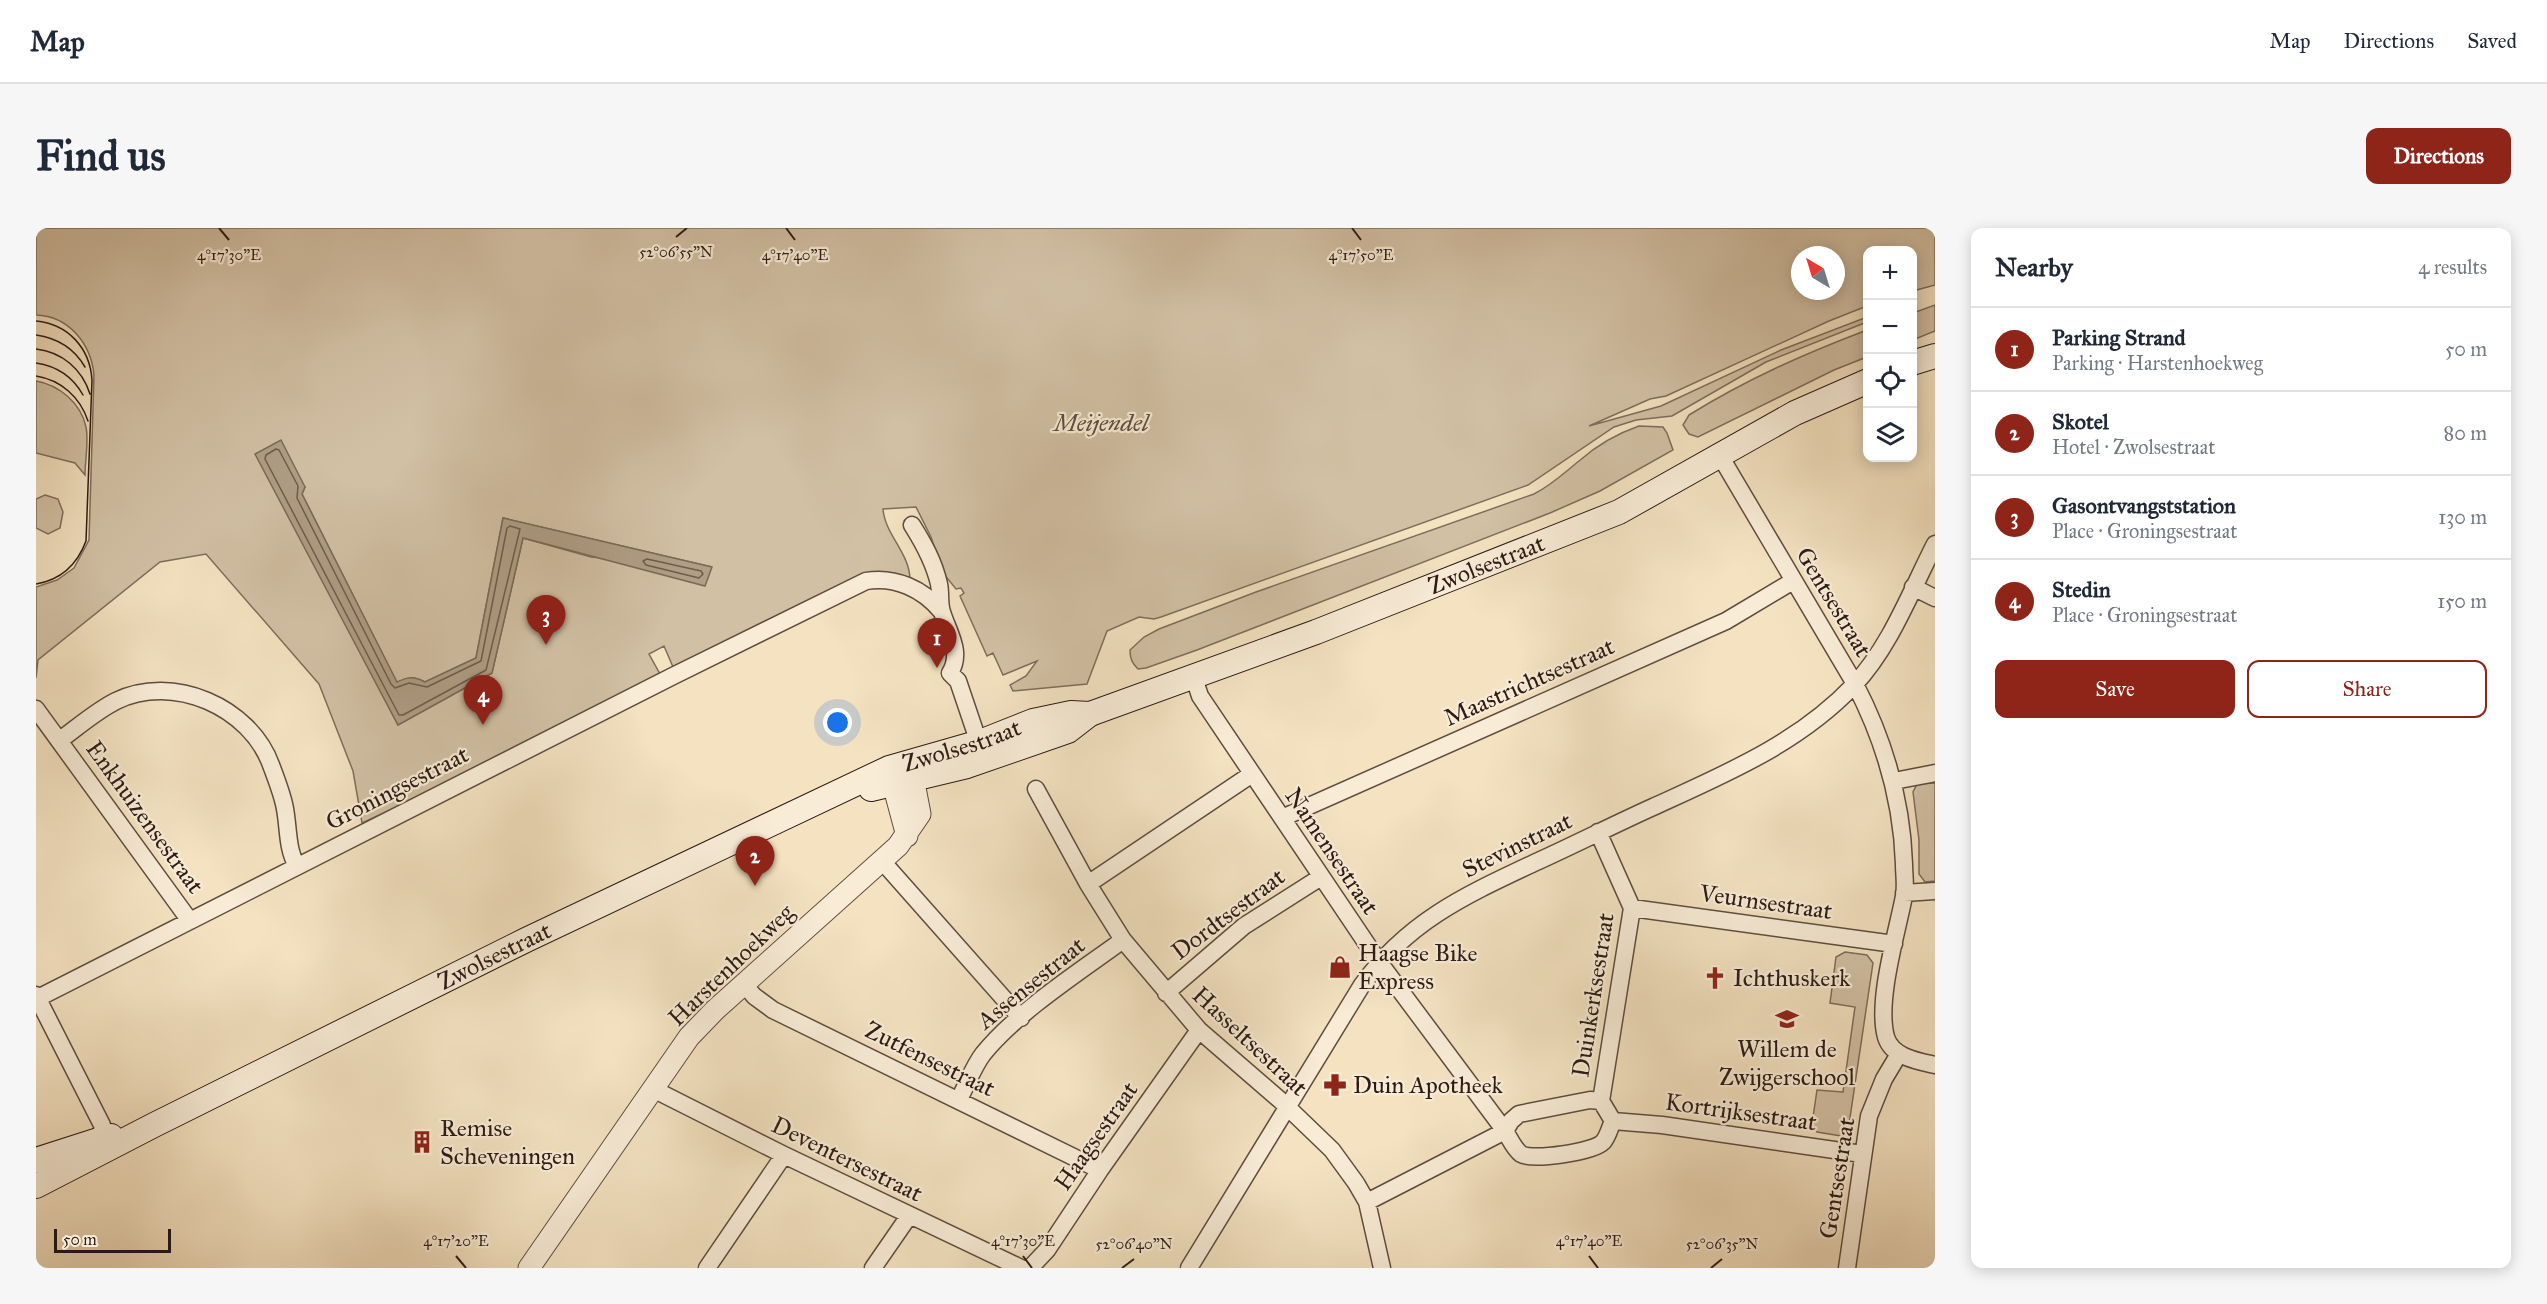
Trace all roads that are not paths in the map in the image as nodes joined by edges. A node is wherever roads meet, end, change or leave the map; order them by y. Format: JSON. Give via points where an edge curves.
{"nodes":[{"id":1,"x":1935,"y":356,"type":"edge"},
{"id":2,"x":1917,"y":361,"type":"edge"},
{"id":3,"x":1863,"y":383,"type":"edge"},
{"id":4,"x":1719,"y":454,"type":"junction"},
{"id":5,"x":912,"y":525,"type":"dead end"},
{"id":6,"x":1935,"y":544,"type":"edge"},
{"id":7,"x":1793,"y":582,"type":"junction"},
{"id":8,"x":1913,"y":587,"type":"junction"},
{"id":9,"x":1935,"y":598,"type":"edge"},
{"id":10,"x":941,"y":611,"type":"junction"},
{"id":11,"x":1194,"y":678,"type":"junction"},
{"id":12,"x":1855,"y":684,"type":"junction"},
{"id":13,"x":36,"y":709,"type":"edge"},
{"id":14,"x":60,"y":740,"type":"junction"},
{"id":15,"x":982,"y":751,"type":"junction"},
{"id":16,"x":901,"y":773,"type":"junction"},
{"id":17,"x":1935,"y":773,"type":"edge"},
{"id":18,"x":1252,"y":774,"type":"junction"},
{"id":19,"x":1894,"y":780,"type":"junction"},
{"id":20,"x":1035,"y":789,"type":"dead end"},
{"id":21,"x":1281,"y":818,"type":"junction"},
{"id":22,"x":1598,"y":832,"type":"junction"},
{"id":23,"x":882,"y":861,"type":"junction"},
{"id":24,"x":297,"y":866,"type":"junction"},
{"id":25,"x":1321,"y":877,"type":"junction"},
{"id":26,"x":1088,"y":884,"type":"junction"},
{"id":27,"x":1935,"y":891,"type":"edge"},
{"id":28,"x":1904,"y":893,"type":"junction"},
{"id":29,"x":1632,"y":908,"type":"junction"},
{"id":30,"x":190,"y":921,"type":"junction"},
{"id":31,"x":1123,"y":940,"type":"junction"},
{"id":32,"x":1894,"y":944,"type":"junction"},
{"id":33,"x":1379,"y":962,"type":"junction"},
{"id":34,"x":744,"y":984,"type":"junction"},
{"id":35,"x":1166,"y":993,"type":"junction"},
{"id":36,"x":37,"y":997,"type":"edge"},
{"id":37,"x":1021,"y":1018,"type":"junction"},
{"id":38,"x":1199,"y":1030,"type":"junction"},
{"id":39,"x":1899,"y":1054,"type":"junction"},
{"id":40,"x":1935,"y":1065,"type":"edge"},
{"id":41,"x":653,"y":1089,"type":"junction"},
{"id":42,"x":959,"y":1099,"type":"junction"},
{"id":43,"x":1601,"y":1101,"type":"junction"},
{"id":44,"x":1287,"y":1107,"type":"junction"},
{"id":45,"x":1613,"y":1121,"type":"junction"},
{"id":46,"x":1505,"y":1131,"type":"junction"},
{"id":47,"x":103,"y":1145,"type":"junction"},
{"id":48,"x":1862,"y":1154,"type":"junction"},
{"id":49,"x":784,"y":1155,"type":"junction"},
{"id":50,"x":36,"y":1160,"type":"edge"},
{"id":51,"x":1100,"y":1170,"type":"junction"},
{"id":52,"x":36,"y":1186,"type":"edge"},
{"id":53,"x":1367,"y":1202,"type":"junction"},
{"id":54,"x":909,"y":1216,"type":"junction"},
{"id":55,"x":529,"y":1268,"type":"edge"},
{"id":56,"x":707,"y":1268,"type":"edge"},
{"id":57,"x":873,"y":1268,"type":"edge"},
{"id":58,"x":1021,"y":1268,"type":"edge"},
{"id":59,"x":1030,"y":1268,"type":"edge"},
{"id":60,"x":1189,"y":1268,"type":"edge"},
{"id":61,"x":1382,"y":1268,"type":"edge"},
{"id":62,"x":1847,"y":1268,"type":"edge"}],
"edges":[{"from":1,"to":2,"type":"main road"},
{"from":3,"to":4,"type":"main road","name":"Zwolsestraat","via":[[1795,413]]},
{"from":4,"to":7,"type":"street","name":"Gentsestraat"},
{"from":4,"to":11,"type":"main road","name":"Zwolsestraat","via":[[1619,512]]},
{"from":5,"to":10,"type":"street","via":[[931,556],[940,586]]},
{"from":6,"to":8,"type":"street","name":"Stevinstraat"},
{"from":7,"to":12,"type":"street","name":"Gentsestraat"},
{"from":7,"to":21,"type":"street","name":"Maastrichtsestraat","via":[[1726,621]]},
{"from":8,"to":9,"type":"street"},
{"from":8,"to":12,"type":"street","name":"Stevinstraat","via":[[1885,642]]},
{"from":10,"to":15,"type":"street","via":[[954,648],[955,665],[950,674],[958,681]]},
{"from":10,"to":24,"type":"street","name":"Groningsestraat","via":[[929,597],[902,584],[866,581]]},
{"from":11,"to":15,"type":"main road","name":"Zwolsestraat","via":[[1090,714],[1071,713],[1033,721]]},
{"from":11,"to":18,"type":"street","name":"Namensestraat","via":[[1200,696]]},
{"from":12,"to":19,"type":"street","name":"Gentsestraat"},
{"from":12,"to":22,"type":"street","name":"Stevinstraat","via":[[1784,744]]},
{"from":13,"to":14,"type":"street","name":"Enkhuizensestraat"},
{"from":14,"to":24,"type":"street","via":[[118,700],[147,691],[186,694],[229,711],[254,732],[270,762]]},
{"from":14,"to":30,"type":"street","name":"Enkhuizensestraat"},
{"from":15,"to":16,"type":"main road","name":"Zwolsestraat"},
{"from":16,"to":23,"type":"street","name":"Harstenhoekweg","via":[[907,836]]},
{"from":16,"to":47,"type":"main road","name":"Zwolsestraat","via":[[837,795],[526,940],[154,1125]]},
{"from":17,"to":19,"type":"street"},
{"from":18,"to":21,"type":"street","name":"Namensestraat"},
{"from":18,"to":26,"type":"street"},
{"from":19,"to":28,"type":"street","name":"Gentsestraat","via":[[1903,836]]},
{"from":20,"to":26,"type":"street","name":"Hasseltsestraat"},
{"from":21,"to":25,"type":"street","name":"Namensestraat"},
{"from":22,"to":29,"type":"street","name":"Duinkerksestraat"},
{"from":22,"to":33,"type":"street","name":"Stevinstraat","via":[[1434,913]]},
{"from":23,"to":34,"type":"street","name":"Harstenhoekweg"},
{"from":23,"to":37,"type":"street"},
{"from":24,"to":30,"type":"street","name":"Groningsestraat"},
{"from":25,"to":33,"type":"street","name":"Namensestraat"},
{"from":25,"to":35,"type":"street","name":"Dordtsestraat","via":[[1244,926]]},
{"from":26,"to":31,"type":"street","name":"Hasseltsestraat"},
{"from":27,"to":28,"type":"street"},
{"from":28,"to":32,"type":"street","name":"Gentsestraat"},
{"from":29,"to":32,"type":"street","name":"Veurnsestraat"},
{"from":29,"to":43,"type":"street","name":"Duinkerksestraat"},
{"from":30,"to":36,"type":"street","name":"Groningsestraat"},
{"from":31,"to":35,"type":"street","name":"Hasseltsestraat"},
{"from":31,"to":37,"type":"street","name":"Assensestraat"},
{"from":32,"to":39,"type":"street","name":"Gentsestraat","via":[[1883,1007],[1886,1038]]},
{"from":33,"to":44,"type":"street","name":"Stevinstraat"},
{"from":33,"to":46,"type":"street","name":"Namensestraat"},
{"from":34,"to":41,"type":"street","name":"Harstenhoekweg","via":[[688,1037]]},
{"from":34,"to":42,"type":"street","name":"Zutfensestraat","via":[[773,1010]]},
{"from":35,"to":38,"type":"street","name":"Hasseltsestraat"},
{"from":36,"to":47,"type":"street","via":[[102,1125]]},
{"from":37,"to":42,"type":"street","name":"Assensestraat","via":[[981,1057]]},
{"from":38,"to":44,"type":"street","name":"Hasseltsestraat"},
{"from":38,"to":51,"type":"street","name":"Haagsestraat"},
{"from":39,"to":40,"type":"street"},
{"from":39,"to":48,"type":"street","name":"Gentsestraat","via":[[1869,1116]]},
{"from":41,"to":49,"type":"street","name":"Deventersestraat"},
{"from":41,"to":55,"type":"street","name":"Harstenhoekweg"},
{"from":42,"to":51,"type":"street","name":"Zutfensestraat"},
{"from":43,"to":45,"type":"street"},
{"from":43,"to":46,"type":"street","via":[[1520,1114]]},
{"from":44,"to":53,"type":"street","name":"Hasseltsestraat","via":[[1332,1150]]},
{"from":44,"to":60,"type":"street","name":"Stevinstraat"},
{"from":45,"to":46,"type":"street","via":[[1603,1142],[1593,1149],[1539,1158],[1523,1156]]},
{"from":45,"to":48,"type":"street","name":"Kortrijksestraat"},
{"from":46,"to":53,"type":"street"},
{"from":47,"to":50,"type":"main road","name":"Zwolsestraat"},
{"from":47,"to":52,"type":"main road","name":"Zwolsestraat"},
{"from":48,"to":62,"type":"street","name":"Gentsestraat"},
{"from":49,"to":54,"type":"street","name":"Deventersestraat"},
{"from":49,"to":56,"type":"street"},
{"from":51,"to":59,"type":"street","name":"Haagsestraat","via":[[1047,1250]]},
{"from":53,"to":61,"type":"street","name":"Hasseltsestraat"},
{"from":54,"to":57,"type":"street"},
{"from":54,"to":58,"type":"street","name":"Deventersestraat"}]}
